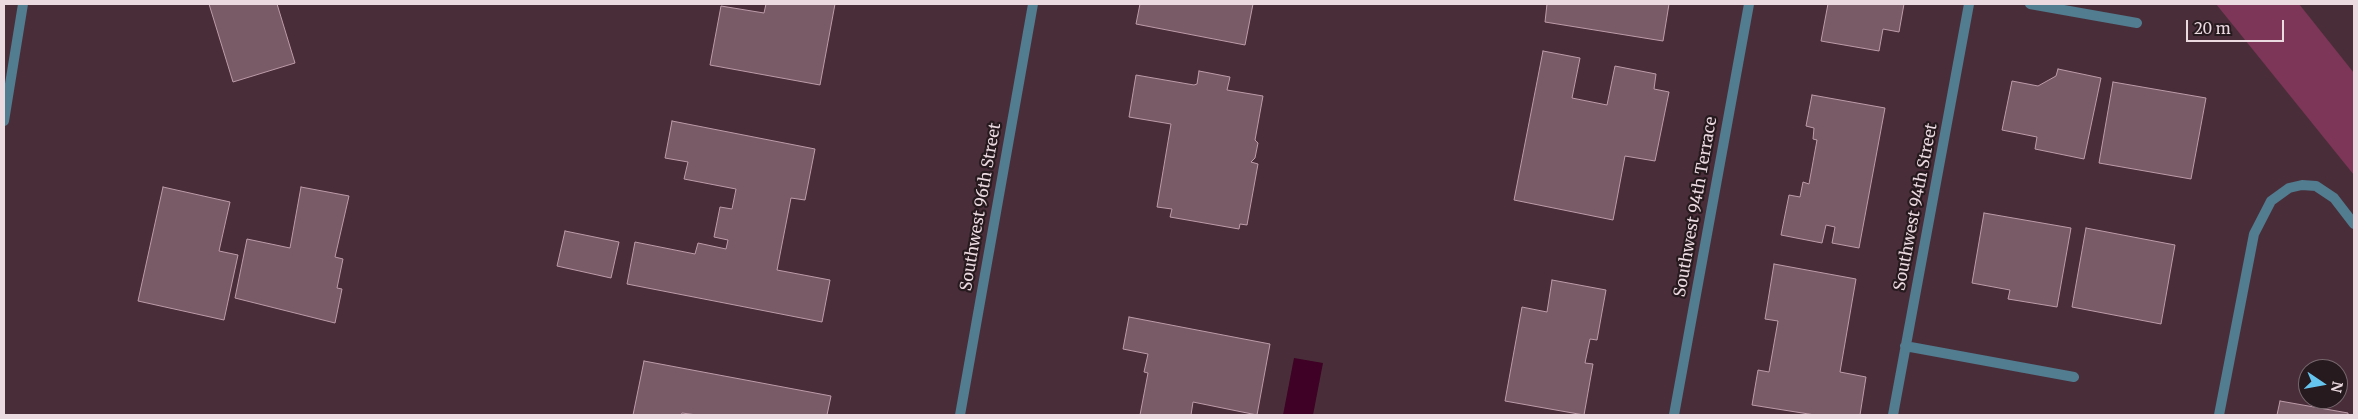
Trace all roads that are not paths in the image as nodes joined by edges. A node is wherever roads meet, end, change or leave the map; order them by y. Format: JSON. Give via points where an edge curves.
{"nodes":[{"id":1,"x":23,"y":4,"type":"edge"},
{"id":2,"x":1033,"y":4,"type":"edge"},
{"id":3,"x":1748,"y":4,"type":"edge"},
{"id":4,"x":1969,"y":4,"type":"edge"},
{"id":5,"x":2030,"y":4,"type":"edge"},
{"id":6,"x":2137,"y":23,"type":"dead end"},
{"id":7,"x":4,"y":121,"type":"edge"},
{"id":8,"x":2354,"y":224,"type":"edge"},
{"id":9,"x":1905,"y":346,"type":"junction"},
{"id":10,"x":2074,"y":376,"type":"dead end"},
{"id":11,"x":960,"y":415,"type":"edge"},
{"id":12,"x":1674,"y":415,"type":"edge"},
{"id":13,"x":1893,"y":415,"type":"edge"},
{"id":14,"x":2219,"y":415,"type":"edge"}],
"edges":[{"from":1,"to":7,"type":"street"},
{"from":2,"to":11,"type":"street","name":"Southwest 96th Street"},
{"from":3,"to":12,"type":"street","name":"Southwest 94th Terrace"},
{"from":4,"to":9,"type":"street","name":"Southwest 94th Street"},
{"from":5,"to":6,"type":"street"},
{"from":8,"to":14,"type":"street","via":[[2334,198],[2316,186],[2302,184],[2289,188],[2271,201],[2254,234]]},
{"from":9,"to":10,"type":"street"},
{"from":9,"to":13,"type":"street","name":"Southwest 94th Street"}]}
